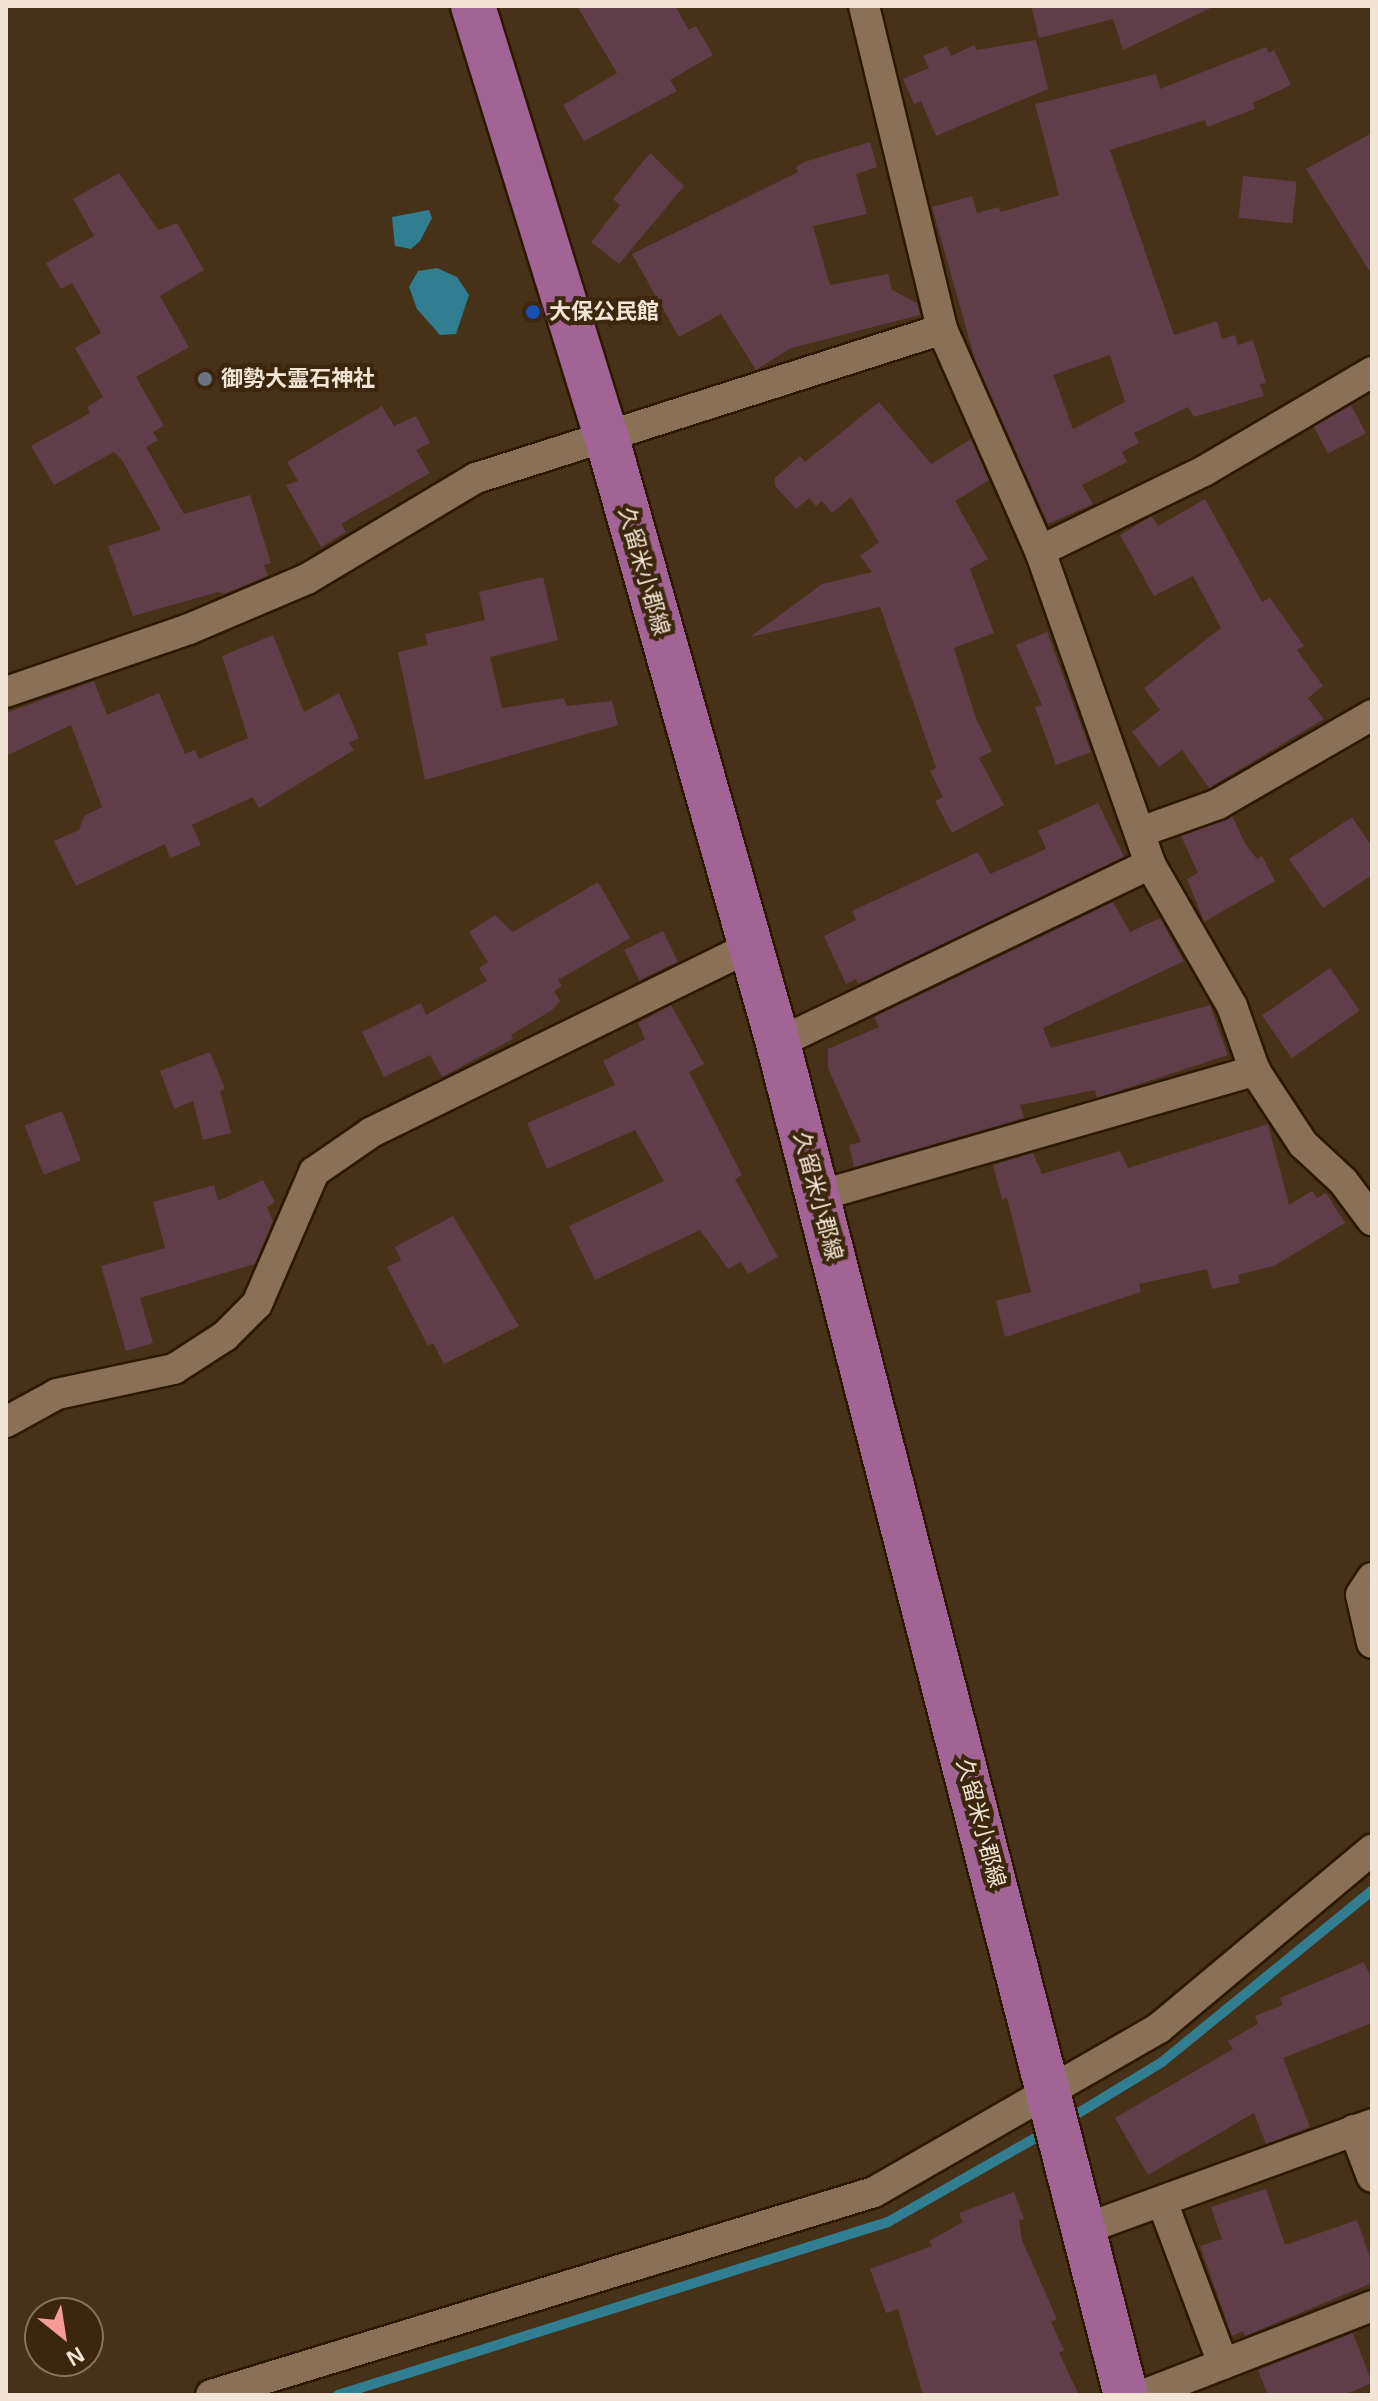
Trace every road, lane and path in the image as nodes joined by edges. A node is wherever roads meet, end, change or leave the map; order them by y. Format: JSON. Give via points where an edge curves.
{"nodes":[{"id":1,"x":473,"y":6,"type":"edge"},
{"id":2,"x":864,"y":6,"type":"edge"},
{"id":3,"x":942,"y":329,"type":"junction"},
{"id":4,"x":1372,"y":372,"type":"edge"},
{"id":5,"x":606,"y":435,"type":"junction"},
{"id":6,"x":1040,"y":551,"type":"junction"},
{"id":7,"x":6,"y":692,"type":"edge"},
{"id":8,"x":1372,"y":715,"type":"edge"},
{"id":9,"x":1140,"y":832,"type":"junction"},
{"id":10,"x":1150,"y":864,"type":"junction"},
{"id":11,"x":749,"y":947,"type":"junction"},
{"id":12,"x":778,"y":1043,"type":"junction"},
{"id":13,"x":1255,"y":1071,"type":"junction"},
{"id":14,"x":818,"y":1196,"type":"junction"},
{"id":15,"x":1372,"y":1220,"type":"edge"},
{"id":16,"x":6,"y":1422,"type":"edge"},
{"id":17,"x":1372,"y":1578,"type":"edge"},
{"id":18,"x":1372,"y":1643,"type":"edge"},
{"id":19,"x":1372,"y":1850,"type":"edge"},
{"id":20,"x":1056,"y":2113,"type":"junction"},
{"id":21,"x":1363,"y":2127,"type":"edge"},
{"id":22,"x":1372,"y":2177,"type":"edge"},
{"id":23,"x":1163,"y":2204,"type":"junction"},
{"id":24,"x":1087,"y":2228,"type":"junction"},
{"id":25,"x":1372,"y":2306,"type":"edge"},
{"id":26,"x":1223,"y":2364,"type":"junction"},
{"id":27,"x":1191,"y":2386,"type":"edge"},
{"id":28,"x":211,"y":2395,"type":"edge"},
{"id":29,"x":1126,"y":2395,"type":"edge"},
{"id":30,"x":1143,"y":2395,"type":"edge"}],
"edges":[{"from":1,"to":5,"type":"main road","name":"久留米小郡線"},
{"from":2,"to":3,"type":"street"},
{"from":3,"to":5,"type":"street"},
{"from":3,"to":6,"type":"street"},
{"from":4,"to":6,"type":"street","via":[[1204,471]]},
{"from":5,"to":7,"type":"street","via":[[476,478],[307,579],[189,629]]},
{"from":5,"to":11,"type":"main road","name":"久留米小郡線"},
{"from":6,"to":9,"type":"street"},
{"from":8,"to":9,"type":"street","via":[[1218,804]]},
{"from":9,"to":10,"type":"street"},
{"from":10,"to":12,"type":"street"},
{"from":10,"to":13,"type":"street","via":[[1232,1006]]},
{"from":11,"to":12,"type":"main road","name":"久留米小郡線"},
{"from":11,"to":16,"type":"street","via":[[372,1132],[314,1172],[257,1304],[225,1336],[174,1369],[57,1394]]},
{"from":12,"to":14,"type":"main road","name":"久留米小郡線"},
{"from":13,"to":14,"type":"street"},
{"from":13,"to":15,"type":"street","via":[[1303,1144],[1343,1181]]},
{"from":14,"to":20,"type":"main road","name":"久留米小郡線"},
{"from":17,"to":18,"type":"street","via":[[1361,1595]]},
{"from":19,"to":20,"type":"street"},
{"from":20,"to":24,"type":"main road","name":"久留米小郡線"},
{"from":20,"to":28,"type":"street","via":[[874,2192]]},
{"from":21,"to":22,"type":"street"},
{"from":21,"to":23,"type":"street"},
{"from":23,"to":24,"type":"street"},
{"from":23,"to":26,"type":"street"},
{"from":24,"to":29,"type":"main road","name":"久留米小郡線"},
{"from":25,"to":26,"type":"street"},
{"from":26,"to":27,"type":"street"},
{"from":27,"to":30,"type":"street"}]}
